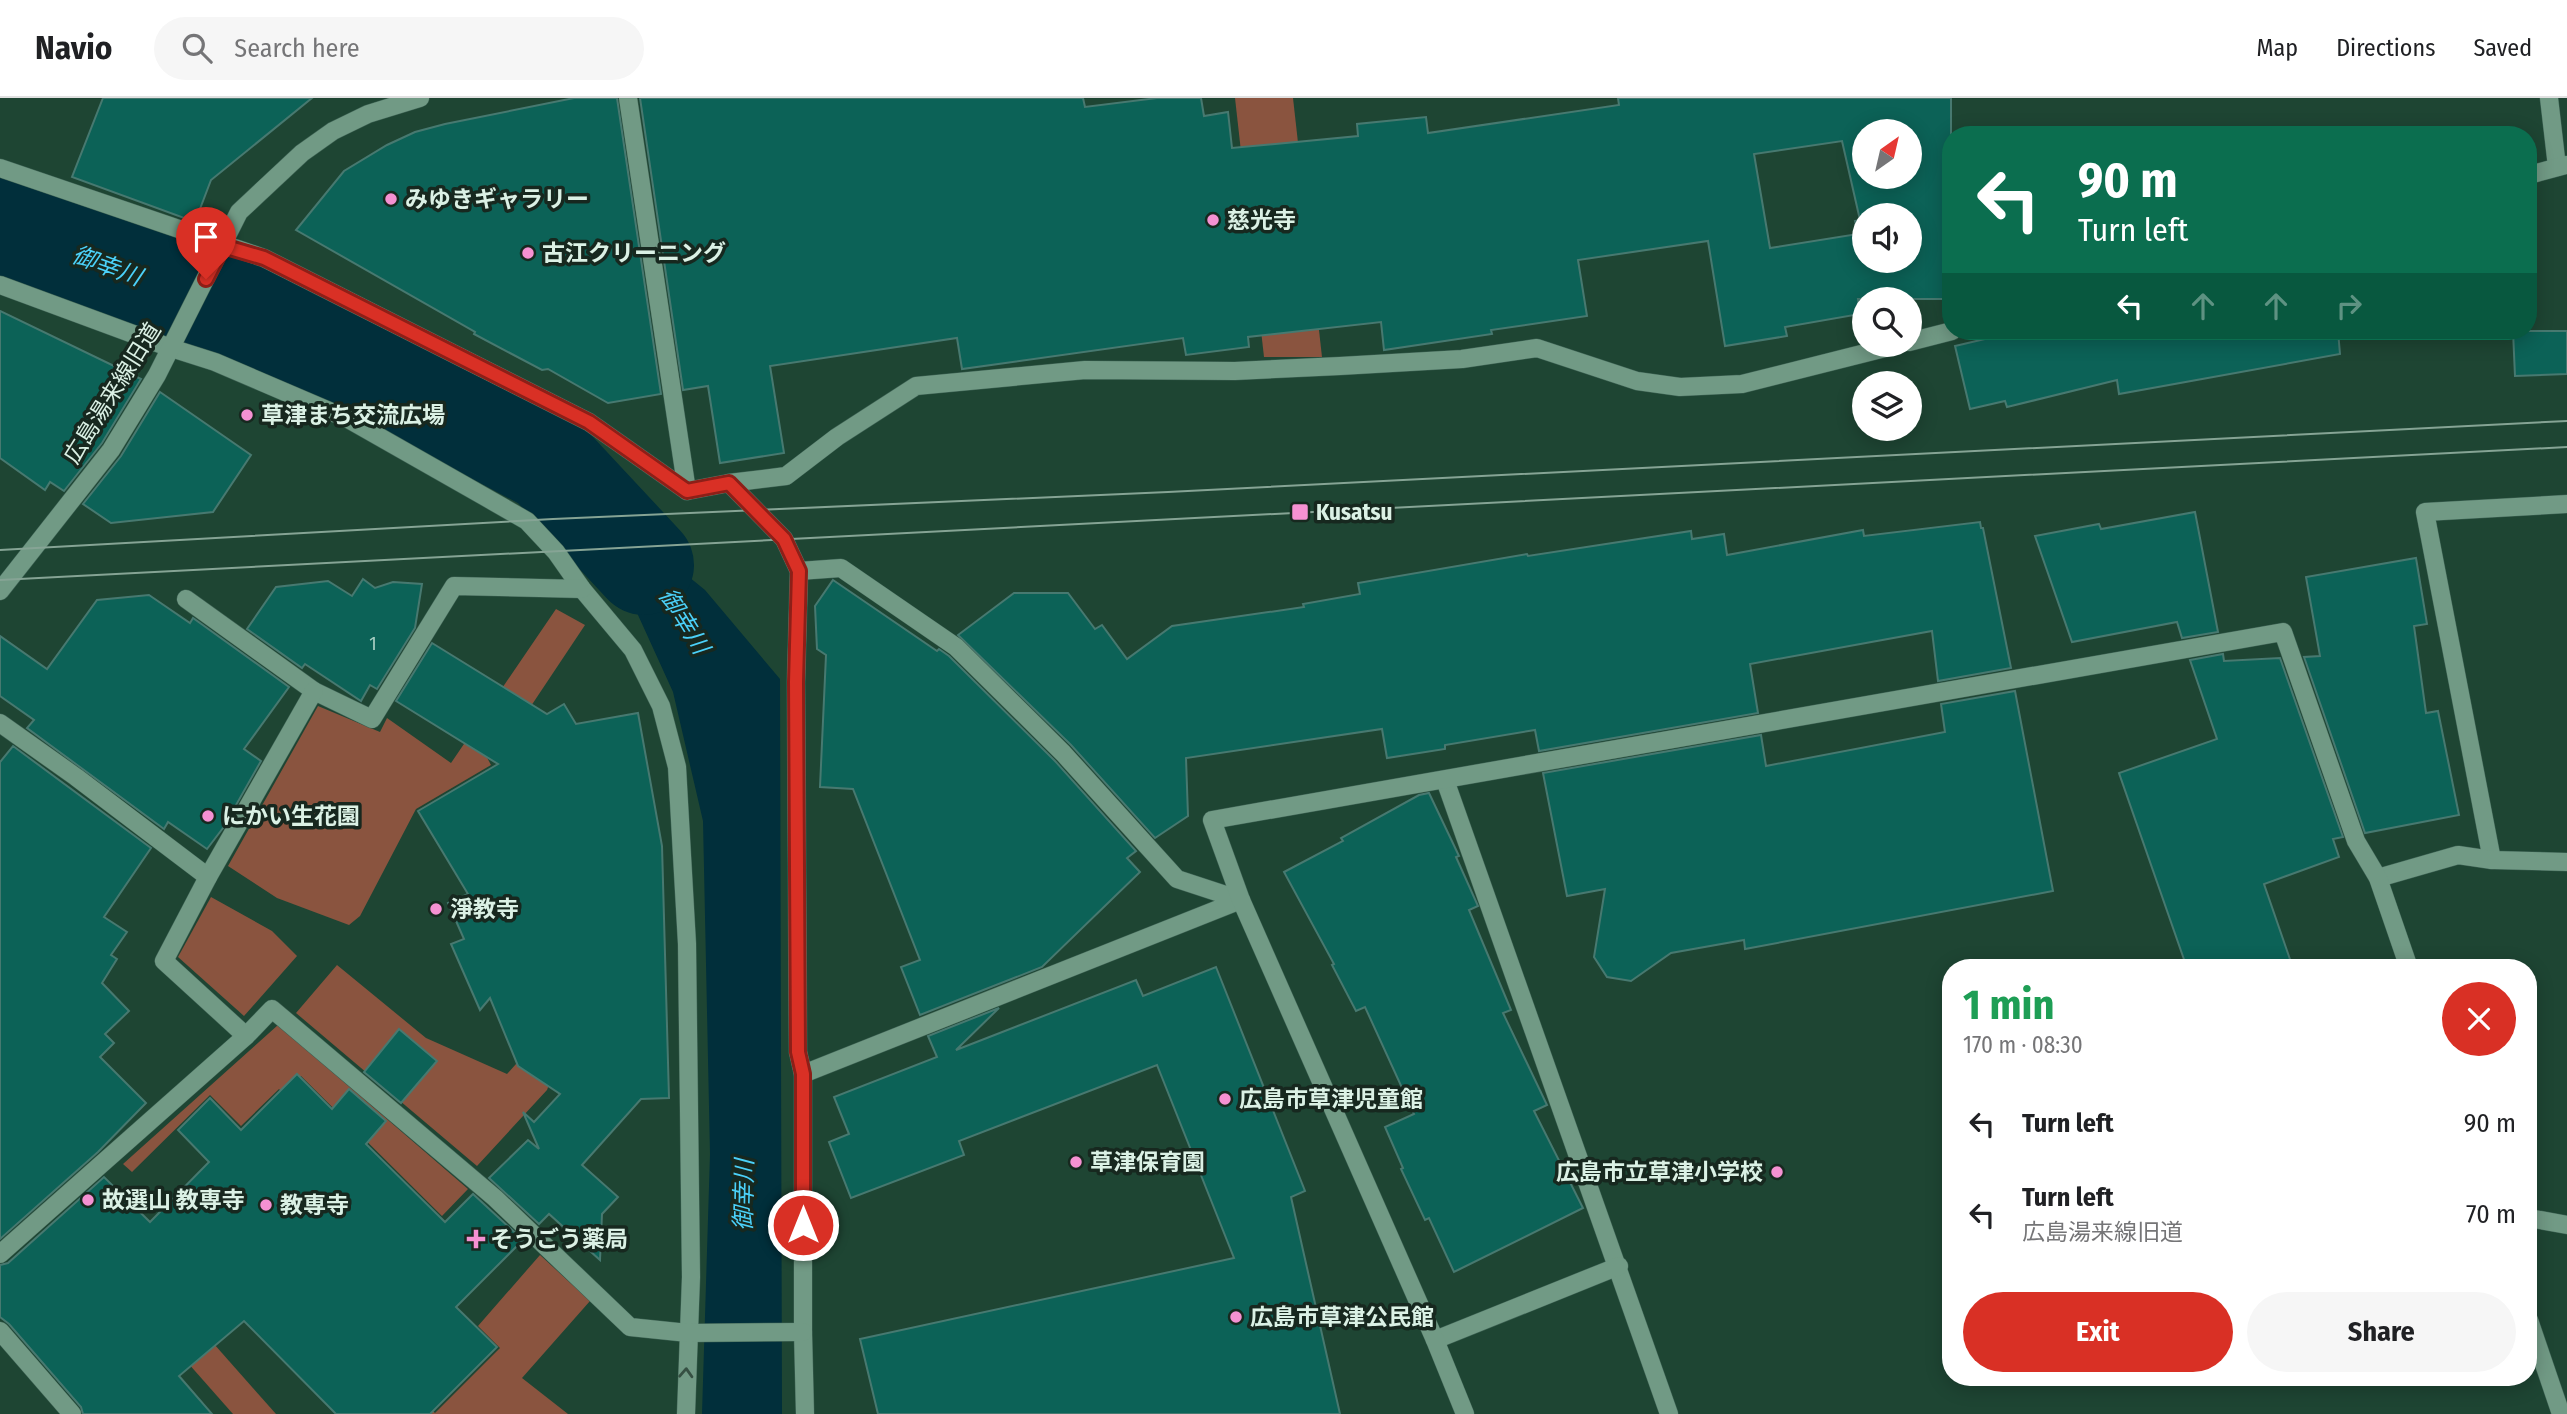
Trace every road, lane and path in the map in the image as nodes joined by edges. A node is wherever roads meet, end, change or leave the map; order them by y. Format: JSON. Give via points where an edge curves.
{"nodes":[{"id":1,"x":420,"y":98,"type":"edge"},
{"id":2,"x":628,"y":98,"type":"edge"},
{"id":3,"x":2549,"y":98,"type":"edge"},
{"id":4,"x":2562,"y":166,"type":"edge"},
{"id":5,"x":0,"y":168,"type":"edge"},
{"id":6,"x":2537,"y":173,"type":"edge"},
{"id":7,"x":220,"y":251,"type":"junction"},
{"id":8,"x":0,"y":285,"type":"edge"},
{"id":9,"x":1942,"y":334,"type":"edge"},
{"id":10,"x":1922,"y":339,"type":"edge"},
{"id":11,"x":171,"y":348,"type":"junction"},
{"id":12,"x":1852,"y":356,"type":"edge"},
{"id":13,"x":729,"y":483,"type":"junction"},
{"id":14,"x":687,"y":491,"type":"junction"},
{"id":15,"x":2567,"y":504,"type":"edge"},
{"id":16,"x":799,"y":571,"type":"junction"},
{"id":17,"x":582,"y":589,"type":"junction"},
{"id":18,"x":0,"y":591,"type":"edge"},
{"id":19,"x":186,"y":599,"type":"dead end"},
{"id":20,"x":314,"y":691,"type":"junction"},
{"id":21,"x":0,"y":723,"type":"edge"},
{"id":22,"x":1445,"y":780,"type":"junction"},
{"id":23,"x":2492,"y":860,"type":"junction"},
{"id":24,"x":2567,"y":862,"type":"edge"},
{"id":25,"x":208,"y":877,"type":"junction"},
{"id":26,"x":2378,"y":878,"type":"junction"},
{"id":27,"x":1241,"y":900,"type":"junction"},
{"id":28,"x":2406,"y":959,"type":"edge"},
{"id":29,"x":246,"y":1036,"type":"junction"},
{"id":30,"x":803,"y":1074,"type":"junction"},
{"id":31,"x":2537,"y":1220,"type":"edge"},
{"id":32,"x":2567,"y":1226,"type":"edge"},
{"id":33,"x":0,"y":1254,"type":"edge"},
{"id":34,"x":1619,"y":1266,"type":"junction"},
{"id":35,"x":0,"y":1331,"type":"edge"},
{"id":36,"x":796,"y":1332,"type":"junction"},
{"id":37,"x":691,"y":1333,"type":"junction"},
{"id":38,"x":1435,"y":1340,"type":"junction"},
{"id":39,"x":2537,"y":1344,"type":"edge"},
{"id":40,"x":72,"y":1414,"type":"edge"},
{"id":41,"x":686,"y":1414,"type":"edge"},
{"id":42,"x":805,"y":1414,"type":"edge"},
{"id":43,"x":1465,"y":1414,"type":"edge"},
{"id":44,"x":1669,"y":1414,"type":"edge"},
{"id":45,"x":2561,"y":1414,"type":"edge"}],
"edges":[{"from":1,"to":7,"type":"street","name":"広島湯来線旧道","via":[[368,114],[302,153],[239,212]]},
{"from":2,"to":14,"type":"street"},
{"from":3,"to":4,"type":"street"},
{"from":4,"to":6,"type":"street"},
{"from":5,"to":7,"type":"street"},
{"from":7,"to":11,"type":"street","name":"広島湯来線旧道"},
{"from":7,"to":14,"type":"street","via":[[264,258],[589,422]]},
{"from":8,"to":11,"type":"street"},
{"from":9,"to":10,"type":"street"},
{"from":11,"to":17,"type":"street","via":[[348,419],[527,521]]},
{"from":11,"to":18,"type":"street","name":"広島湯来線旧道","via":[[111,450]]},
{"from":12,"to":13,"type":"street","via":[[1742,384],[1680,387],[1637,381],[1537,348],[1462,359],[1235,371],[1085,370],[916,386],[786,476]]},
{"from":13,"to":14,"type":"street"},
{"from":13,"to":16,"type":"street","via":[[784,539]]},
{"from":15,"to":23,"type":"street","via":[[2425,512]]},
{"from":16,"to":27,"type":"street","via":[[841,568],[956,647],[1063,752],[1177,879]]},
{"from":16,"to":30,"type":"street","via":[[798,1052]]},
{"from":17,"to":20,"type":"street","via":[[454,586],[372,719]]},
{"from":17,"to":37,"type":"street","via":[[633,650],[661,706],[677,767],[687,944]]},
{"from":19,"to":20,"type":"street"},
{"from":20,"to":25,"type":"street"},
{"from":21,"to":25,"type":"street"},
{"from":22,"to":26,"type":"street","via":[[2283,632],[2356,841]]},
{"from":22,"to":27,"type":"street","via":[[1212,820]]},
{"from":22,"to":34,"type":"street"},
{"from":23,"to":24,"type":"street"},
{"from":23,"to":26,"type":"street","via":[[2458,855]]},
{"from":25,"to":29,"type":"street","via":[[164,961]]},
{"from":26,"to":28,"type":"street"},
{"from":27,"to":30,"type":"street"},
{"from":27,"to":38,"type":"street"},
{"from":29,"to":33,"type":"street"},
{"from":29,"to":37,"type":"street","via":[[272,1009],[495,1198],[631,1327]]},
{"from":30,"to":36,"type":"street"},
{"from":31,"to":32,"type":"street"},
{"from":34,"to":38,"type":"street"},
{"from":34,"to":44,"type":"street"},
{"from":35,"to":40,"type":"street"},
{"from":36,"to":37,"type":"street"},
{"from":36,"to":42,"type":"street"},
{"from":41,"to":37,"type":"street","one_way":true},
{"from":38,"to":43,"type":"street"},
{"from":39,"to":45,"type":"street"}]}
